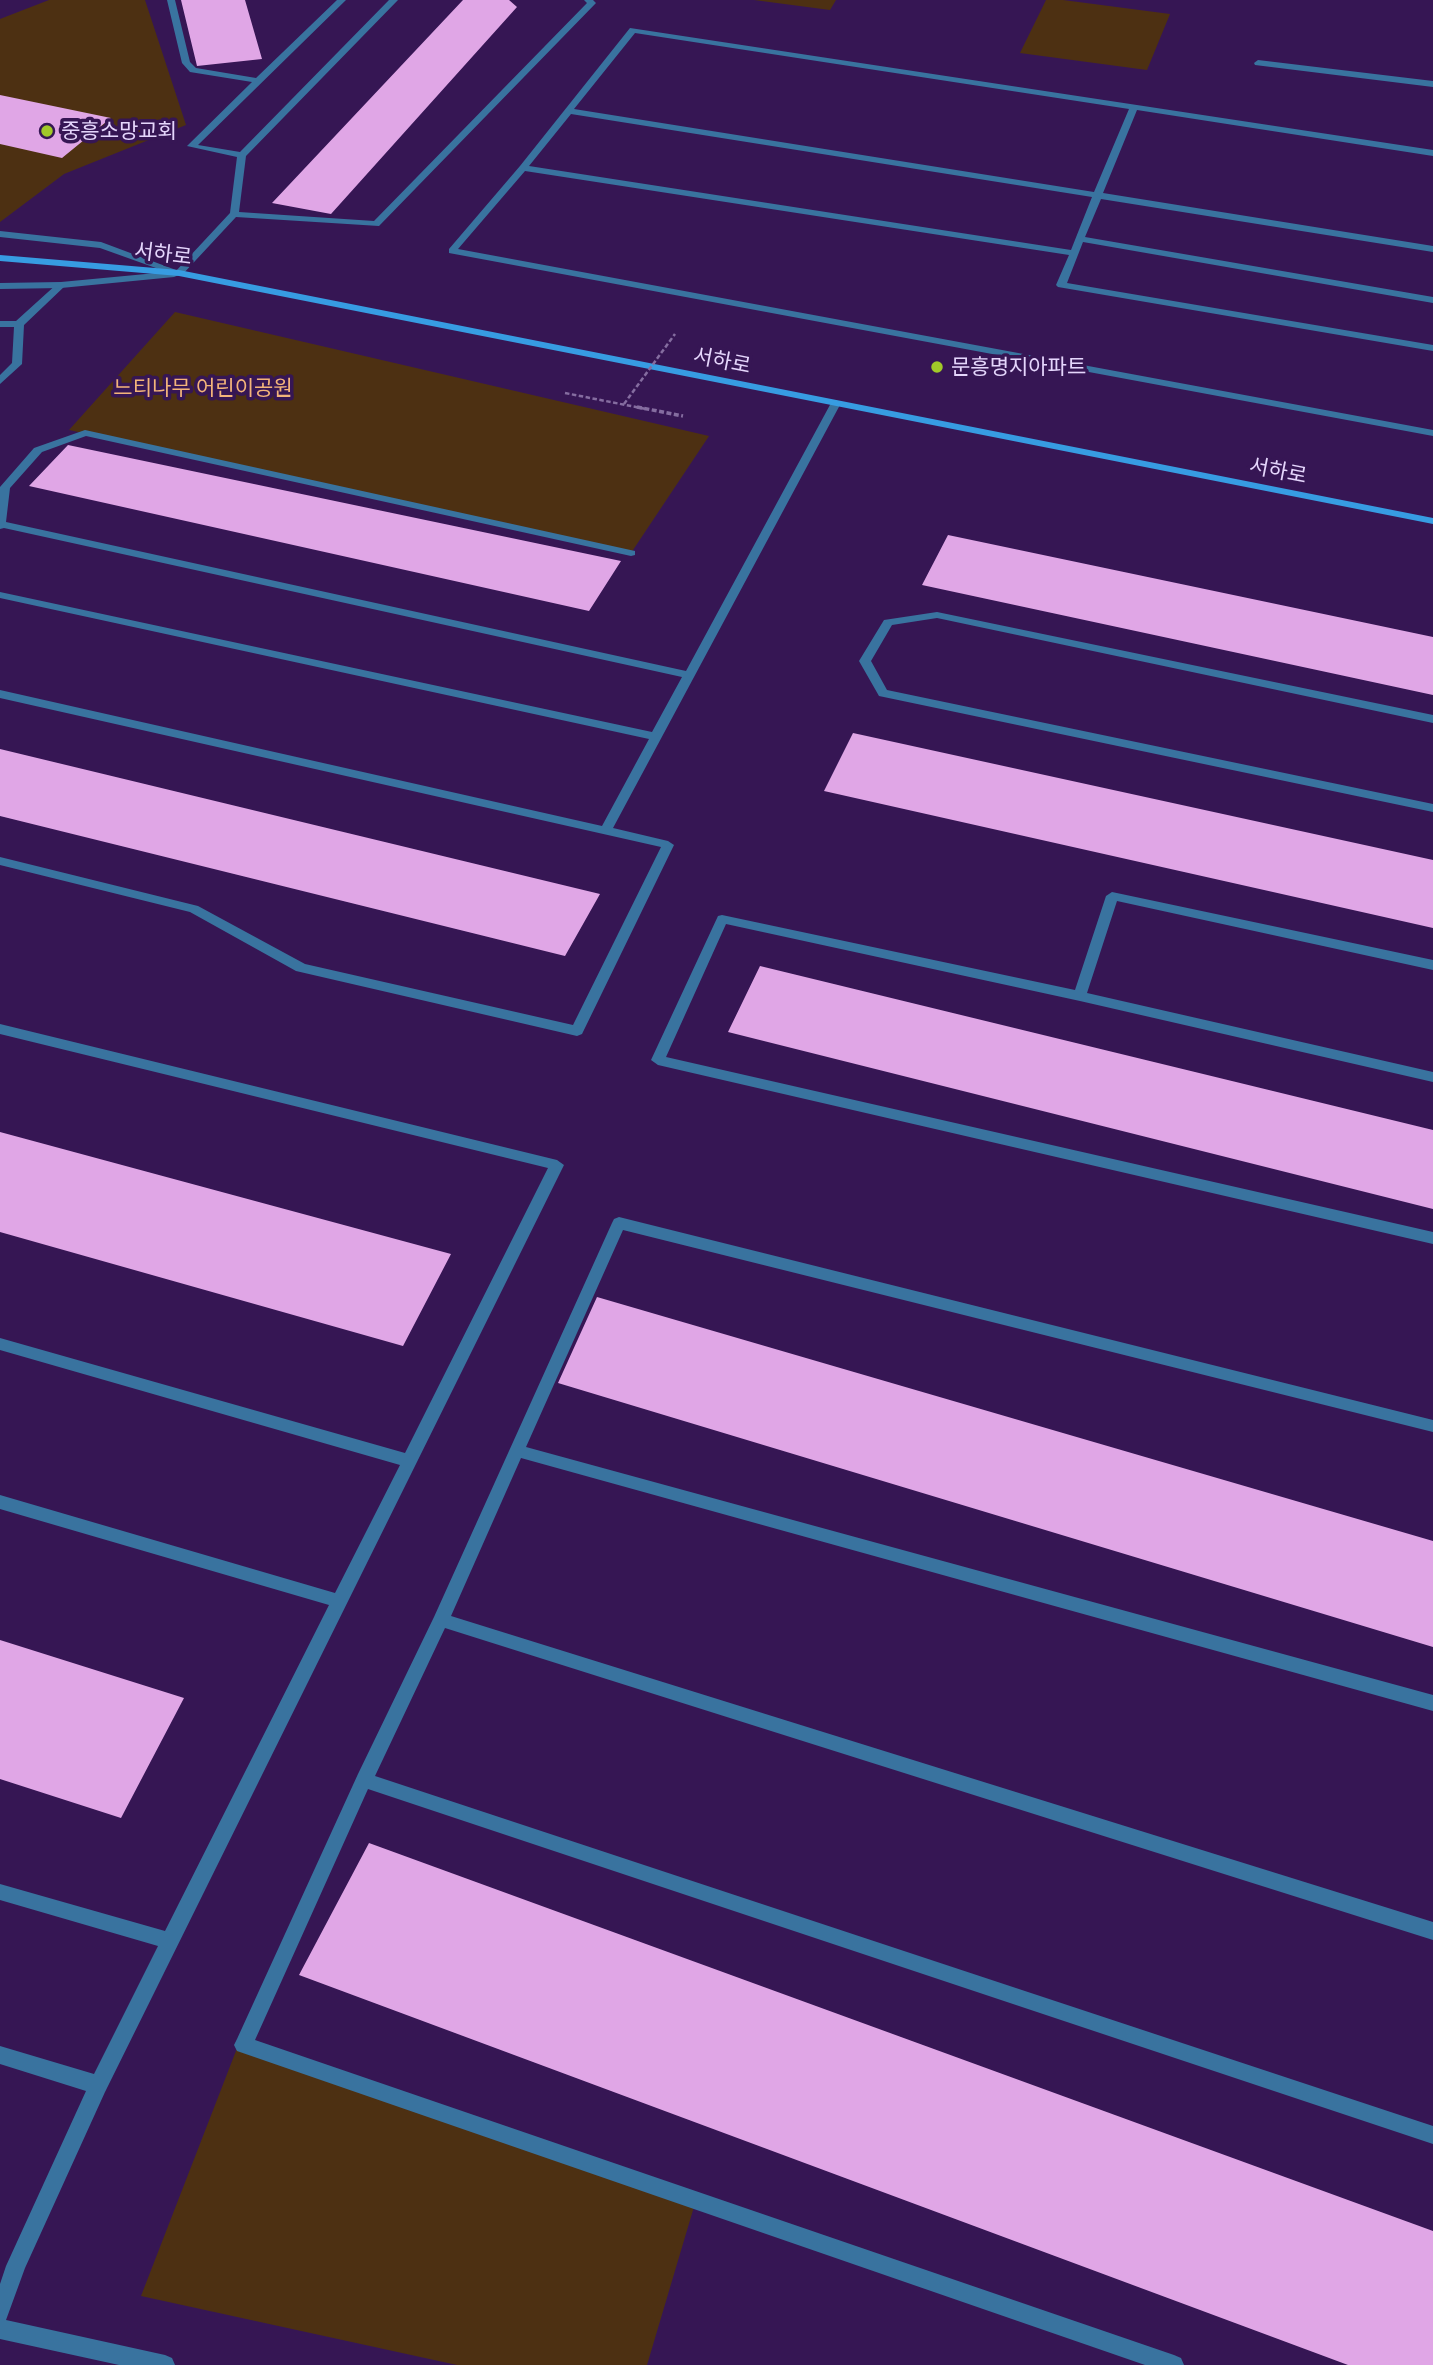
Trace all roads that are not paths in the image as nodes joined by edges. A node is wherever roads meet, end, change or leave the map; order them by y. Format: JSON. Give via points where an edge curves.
{"nodes":[{"id":1,"x":171,"y":0,"type":"edge"},
{"id":2,"x":342,"y":0,"type":"edge"},
{"id":3,"x":394,"y":0,"type":"edge"},
{"id":4,"x":589,"y":0,"type":"edge"},
{"id":5,"x":1258,"y":63,"type":"dead end"},
{"id":6,"x":258,"y":81,"type":"junction"},
{"id":7,"x":1433,"y":84,"type":"edge"},
{"id":8,"x":1134,"y":106,"type":"junction"},
{"id":9,"x":570,"y":111,"type":"junction"},
{"id":10,"x":1433,"y":153,"type":"edge"},
{"id":11,"x":242,"y":155,"type":"junction"},
{"id":12,"x":523,"y":169,"type":"junction"},
{"id":13,"x":1096,"y":197,"type":"junction"},
{"id":14,"x":234,"y":214,"type":"junction"},
{"id":15,"x":0,"y":234,"type":"edge"},
{"id":16,"x":1079,"y":239,"type":"junction"},
{"id":17,"x":1433,"y":248,"type":"edge"},
{"id":18,"x":1073,"y":253,"type":"junction"},
{"id":19,"x":0,"y":258,"type":"edge"},
{"id":20,"x":179,"y":274,"type":"junction"},
{"id":21,"x":61,"y":285,"type":"junction"},
{"id":22,"x":0,"y":286,"type":"edge"},
{"id":23,"x":1433,"y":300,"type":"edge"},
{"id":24,"x":0,"y":324,"type":"edge"},
{"id":25,"x":19,"y":324,"type":"junction"},
{"id":26,"x":1433,"y":348,"type":"edge"},
{"id":27,"x":0,"y":381,"type":"edge"},
{"id":28,"x":836,"y":403,"type":"junction"},
{"id":29,"x":1433,"y":433,"type":"edge"},
{"id":30,"x":1433,"y":521,"type":"edge"},
{"id":31,"x":1,"y":525,"type":"edge"},
{"id":32,"x":631,"y":553,"type":"dead end"},
{"id":33,"x":0,"y":595,"type":"edge"},
{"id":34,"x":689,"y":675,"type":"junction"},
{"id":35,"x":0,"y":694,"type":"edge"},
{"id":36,"x":1433,"y":719,"type":"edge"},
{"id":37,"x":656,"y":737,"type":"junction"},
{"id":38,"x":1433,"y":808,"type":"edge"},
{"id":39,"x":605,"y":831,"type":"junction"},
{"id":40,"x":0,"y":861,"type":"edge"},
{"id":41,"x":1433,"y":965,"type":"edge"},
{"id":42,"x":1080,"y":996,"type":"junction"},
{"id":43,"x":0,"y":1029,"type":"edge"},
{"id":44,"x":1433,"y":1077,"type":"edge"},
{"id":45,"x":1433,"y":1238,"type":"edge"},
{"id":46,"x":0,"y":1344,"type":"edge"},
{"id":47,"x":1433,"y":1426,"type":"edge"},
{"id":48,"x":518,"y":1451,"type":"junction"},
{"id":49,"x":409,"y":1461,"type":"junction"},
{"id":50,"x":0,"y":1502,"type":"edge"},
{"id":51,"x":339,"y":1601,"type":"junction"},
{"id":52,"x":441,"y":1620,"type":"junction"},
{"id":53,"x":1433,"y":1703,"type":"edge"},
{"id":54,"x":365,"y":1780,"type":"junction"},
{"id":55,"x":0,"y":1892,"type":"edge"},
{"id":56,"x":1433,"y":1931,"type":"edge"},
{"id":57,"x":169,"y":1941,"type":"junction"},
{"id":58,"x":0,"y":2055,"type":"edge"},
{"id":59,"x":98,"y":2085,"type":"junction"},
{"id":60,"x":1433,"y":2136,"type":"edge"},
{"id":61,"x":0,"y":2313,"type":"edge"},
{"id":62,"x":0,"y":2329,"type":"edge"},
{"id":63,"x":165,"y":2365,"type":"edge"},
{"id":64,"x":1174,"y":2365,"type":"edge"}],
"edges":[{"from":1,"to":6,"type":"street","via":[[186,63],[193,70]]},
{"from":2,"to":6,"type":"street"},
{"from":3,"to":11,"type":"street"},
{"from":4,"to":14,"type":"street","via":[[592,3],[376,224]]},
{"from":5,"to":7,"type":"street"},
{"from":6,"to":11,"type":"street","via":[[191,146]]},
{"from":8,"to":9,"type":"street","via":[[633,30]]},
{"from":8,"to":10,"type":"street"},
{"from":8,"to":13,"type":"street"},
{"from":9,"to":12,"type":"street"},
{"from":9,"to":13,"type":"street"},
{"from":11,"to":14,"type":"street"},
{"from":12,"to":18,"type":"street"},
{"from":12,"to":29,"type":"street","via":[[452,251]]},
{"from":13,"to":16,"type":"street"},
{"from":13,"to":17,"type":"street"},
{"from":14,"to":20,"type":"street"},
{"from":15,"to":20,"type":"street","via":[[101,245]]},
{"from":16,"to":18,"type":"street"},
{"from":16,"to":23,"type":"street"},
{"from":18,"to":26,"type":"street","via":[[1061,285]]},
{"from":19,"to":20,"type":"main road","name":"서하로"},
{"from":20,"to":21,"type":"street"},
{"from":20,"to":28,"type":"main road","name":"서하로"},
{"from":21,"to":22,"type":"street"},
{"from":21,"to":25,"type":"street"},
{"from":24,"to":25,"type":"street"},
{"from":25,"to":27,"type":"street","via":[[17,364]]},
{"from":28,"to":30,"type":"main road","name":"서하로"},
{"from":28,"to":34,"type":"street"},
{"from":31,"to":32,"type":"street","via":[[5,487],[38,450],[85,433]]},
{"from":31,"to":34,"type":"street"},
{"from":33,"to":37,"type":"street"},
{"from":34,"to":37,"type":"street"},
{"from":35,"to":39,"type":"street"},
{"from":36,"to":38,"type":"street","via":[[937,615],[888,622],[865,661],[883,693]]},
{"from":37,"to":39,"type":"street"},
{"from":39,"to":40,"type":"street","via":[[668,845],[577,1031],[301,968],[194,909]]},
{"from":41,"to":42,"type":"street","via":[[1112,896]]},
{"from":42,"to":44,"type":"street"},
{"from":42,"to":45,"type":"street","via":[[722,919],[657,1060]]},
{"from":43,"to":49,"type":"street","via":[[557,1166]]},
{"from":46,"to":49,"type":"street"},
{"from":47,"to":48,"type":"street","via":[[619,1223]]},
{"from":48,"to":52,"type":"street"},
{"from":48,"to":53,"type":"street"},
{"from":49,"to":51,"type":"street"},
{"from":50,"to":51,"type":"street"},
{"from":51,"to":57,"type":"street"},
{"from":52,"to":54,"type":"street"},
{"from":52,"to":56,"type":"street"},
{"from":54,"to":60,"type":"street"},
{"from":54,"to":64,"type":"street","via":[[243,2045]]},
{"from":55,"to":57,"type":"street"},
{"from":57,"to":59,"type":"street"},
{"from":58,"to":59,"type":"street"},
{"from":59,"to":61,"type":"street","via":[[16,2266]]},
{"from":62,"to":63,"type":"street"}]}
